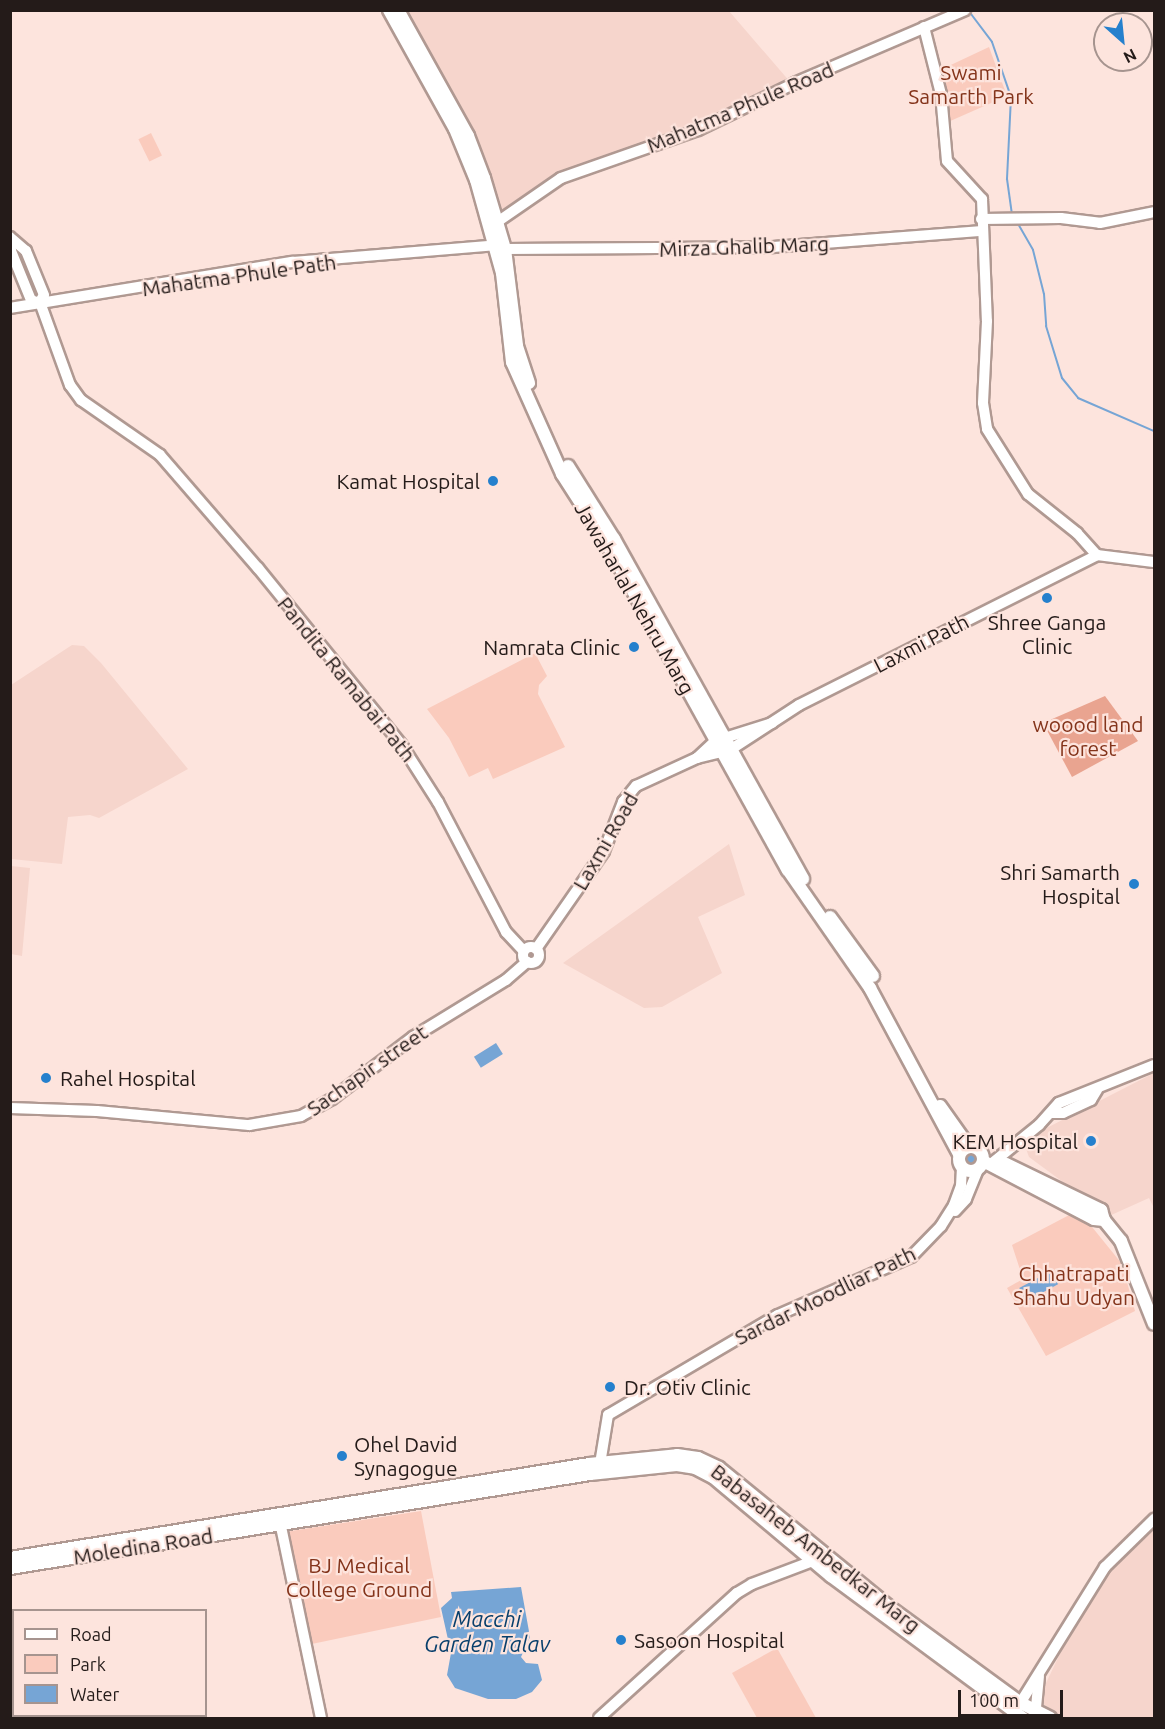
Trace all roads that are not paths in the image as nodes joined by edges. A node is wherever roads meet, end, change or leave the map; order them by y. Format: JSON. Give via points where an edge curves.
{"nodes":[{"id":1,"x":388,"y":10,"type":"edge"},
{"id":2,"x":398,"y":10,"type":"edge"},
{"id":3,"x":965,"y":11,"type":"edge"},
{"id":4,"x":924,"y":27,"type":"junction"},
{"id":5,"x":1155,"y":212,"type":"edge"},
{"id":6,"x":981,"y":219,"type":"junction"},
{"id":7,"x":494,"y":226,"type":"junction"},
{"id":8,"x":982,"y":231,"type":"junction"},
{"id":9,"x":11,"y":238,"type":"edge"},
{"id":10,"x":502,"y":246,"type":"junction"},
{"id":11,"x":41,"y":305,"type":"junction"},
{"id":12,"x":10,"y":308,"type":"edge"},
{"id":13,"x":1096,"y":555,"type":"junction"},
{"id":14,"x":1155,"y":562,"type":"edge"},
{"id":15,"x":772,"y":723,"type":"junction"},
{"id":16,"x":719,"y":739,"type":"junction"},
{"id":17,"x":726,"y":751,"type":"junction"},
{"id":18,"x":697,"y":758,"type":"junction"},
{"id":19,"x":529,"y":954,"type":"junction"},
{"id":20,"x":1155,"y":1065,"type":"edge"},
{"id":21,"x":10,"y":1108,"type":"edge"},
{"id":22,"x":964,"y":1150,"type":"junction"},
{"id":23,"x":987,"y":1165,"type":"junction"},
{"id":24,"x":962,"y":1168,"type":"junction"},
{"id":25,"x":957,"y":1205,"type":"junction"},
{"id":26,"x":1155,"y":1324,"type":"edge"},
{"id":27,"x":603,"y":1468,"type":"junction"},
{"id":28,"x":277,"y":1519,"type":"junction"},
{"id":29,"x":1155,"y":1519,"type":"edge"},
{"id":30,"x":10,"y":1558,"type":"edge"},
{"id":31,"x":818,"y":1558,"type":"junction"},
{"id":32,"x":10,"y":1568,"type":"edge"},
{"id":33,"x":1039,"y":1676,"type":"junction"},
{"id":34,"x":1017,"y":1713,"type":"edge"},
{"id":35,"x":1036,"y":1716,"type":"edge"},
{"id":36,"x":316,"y":1719,"type":"edge"},
{"id":37,"x":321,"y":1719,"type":"edge"},
{"id":38,"x":599,"y":1719,"type":"edge"},
{"id":39,"x":1050,"y":1719,"type":"edge"}],
"edges":[{"from":1,"to":7,"type":"main road","name":"Jawaharlal Nehru Marg","via":[[463,146]]},
{"from":2,"to":7,"type":"main road","name":"Jawaharlal Nehru Marg","via":[[468,136]]},
{"from":3,"to":4,"type":"street","name":"Mahatma Phule Road"},
{"from":4,"to":6,"type":"street","via":[[940,94],[947,161],[957,176],[981,194]]},
{"from":4,"to":7,"type":"street","name":"Mahatma Phule Road","via":[[698,130],[594,164],[546,187]]},
{"from":5,"to":6,"type":"street","via":[[1100,223],[1060,218]]},
{"from":6,"to":8,"type":"street"},
{"from":7,"to":10,"type":"main road","name":"Jawaharlal Nehru Marg"},
{"from":8,"to":10,"type":"street","name":"Mirza Ghalib Marg","via":[[773,247]]},
{"from":8,"to":13,"type":"street","via":[[987,321],[983,403],[987,429],[1028,494],[1077,533]]},
{"from":9,"to":9,"type":"street","via":[[26,250],[44,295],[39,303],[31,300],[11,251]]},
{"from":10,"to":11,"type":"street","name":"Mahatma Phule Path","via":[[292,262]]},
{"from":10,"to":16,"type":"main road","name":"Jawaharlal Nehru Marg","via":[[520,374],[570,470],[614,539]]},
{"from":11,"to":12,"type":"street","name":"Mahatma Phule Path"},
{"from":11,"to":19,"type":"street","name":"Pandita Ramabai Path","via":[[70,385],[81,400],[160,455],[401,744],[438,802],[506,932]]},
{"from":13,"to":14,"type":"street"},
{"from":13,"to":15,"type":"street","name":"Laxmi Path","via":[[808,700]]},
{"from":15,"to":16,"type":"street"},
{"from":15,"to":17,"type":"street","name":"Laxmi Path"},
{"from":16,"to":17,"type":"main road","name":"Jawaharlal Nehru Marg"},
{"from":16,"to":18,"type":"street","name":"Laxmi Road"},
{"from":17,"to":18,"type":"street","name":"Laxmi Path"},
{"from":17,"to":22,"type":"main road","name":"Jawaharlal Nehru Marg","via":[[788,870],[870,988]]},
{"from":18,"to":19,"type":"street","name":"Laxmi Road","via":[[636,786],[623,802],[604,850]]},
{"from":19,"to":21,"type":"street","name":"Sachapir street","via":[[506,980],[413,1037],[332,1099],[301,1116],[249,1125]]},
{"from":20,"to":23,"type":"street","name":"Sardar Moodliar Path","via":[[1097,1090],[1091,1100],[1063,1113],[1052,1113]]},
{"from":22,"to":23,"type":"main road","via":[[980,1150]]},
{"from":22,"to":24,"type":"main road"},
{"from":23,"to":24,"type":"main road"},
{"from":23,"to":25,"type":"street","name":"Sardar Moodliar Path"},
{"from":23,"to":26,"type":"main road","via":[[1094,1219],[1104,1220],[1121,1241]]},
{"from":24,"to":25,"type":"street","name":"Sardar Moodliar Path"},
{"from":25,"to":27,"type":"street","name":"Sardar Moodliar Path","via":[[911,1257],[778,1315],[608,1415]]},
{"from":27,"to":28,"type":"main road","name":"Babasaheb Ambedkar Marg"},
{"from":27,"to":31,"type":"main road","name":"Babasaheb Ambedkar Marg","via":[[695,1468],[713,1477]]},
{"from":28,"to":30,"type":"main road","name":"Moledina Road"},
{"from":28,"to":32,"type":"main road","name":"Moledina Road"},
{"from":28,"to":36,"type":"street"},
{"from":28,"to":37,"type":"street"},
{"from":29,"to":33,"type":"street","via":[[1105,1567]]},
{"from":31,"to":34,"type":"main road","name":"Babasaheb Ambedkar Marg"},
{"from":31,"to":38,"type":"street","via":[[737,1593]]},
{"from":33,"to":34,"type":"street"},
{"from":33,"to":35,"type":"street"},
{"from":34,"to":35,"type":"main road","name":"Babasaheb Ambedkar Marg"},
{"from":35,"to":39,"type":"main road","name":"Babasaheb Ambedkar Marg"}]}
